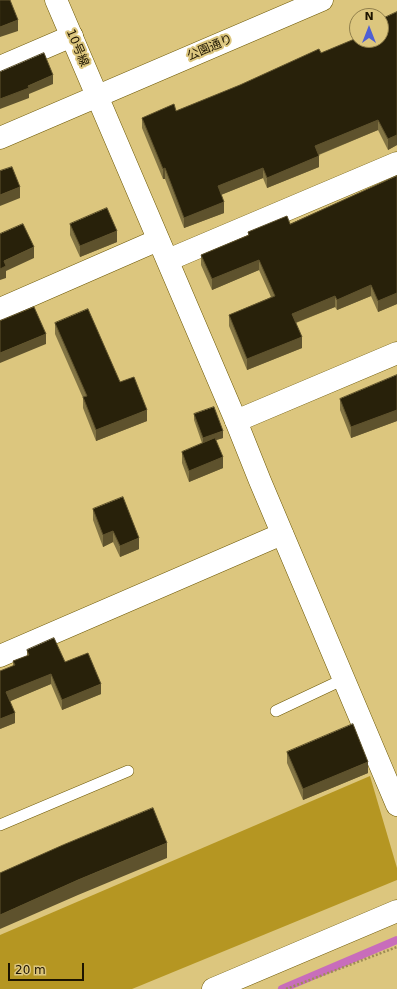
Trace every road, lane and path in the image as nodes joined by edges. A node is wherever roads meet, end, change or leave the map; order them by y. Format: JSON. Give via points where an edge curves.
{"nodes":[{"id":1,"x":56,"y":0,"type":"edge"},
{"id":2,"x":322,"y":0,"type":"edge"},
{"id":3,"x":72,"y":36,"type":"junction"},
{"id":4,"x":0,"y":67,"type":"edge"},
{"id":5,"x":97,"y":97,"type":"junction"},
{"id":6,"x":0,"y":138,"type":"edge"},
{"id":7,"x":397,"y":163,"type":"edge"},
{"id":8,"x":158,"y":240,"type":"junction"},
{"id":9,"x":168,"y":260,"type":"junction"},
{"id":10,"x":0,"y":309,"type":"edge"},
{"id":11,"x":397,"y":353,"type":"edge"},
{"id":12,"x":236,"y":421,"type":"junction"},
{"id":13,"x":282,"y":534,"type":"junction"},
{"id":14,"x":0,"y":656,"type":"edge"},
{"id":15,"x":344,"y":679,"type":"junction"},
{"id":16,"x":276,"y":711,"type":"dead end"},
{"id":17,"x":128,"y":771,"type":"dead end"},
{"id":18,"x":397,"y":805,"type":"edge"},
{"id":19,"x":0,"y":825,"type":"edge"},
{"id":20,"x":397,"y":911,"type":"edge"},
{"id":21,"x":397,"y":948,"type":"edge"},
{"id":22,"x":213,"y":989,"type":"edge"},
{"id":23,"x":286,"y":989,"type":"edge"}],
"edges":[{"from":1,"to":3,"type":"street","name":"10号線"},
{"from":2,"to":5,"type":"street","name":"公園通り"},
{"from":3,"to":4,"type":"street"},
{"from":3,"to":5,"type":"street","name":"10号線"},
{"from":5,"to":6,"type":"street","name":"公園通り"},
{"from":5,"to":8,"type":"street","name":"10号線"},
{"from":7,"to":9,"type":"street"},
{"from":8,"to":9,"type":"street","name":"10号線"},
{"from":8,"to":10,"type":"street"},
{"from":9,"to":12,"type":"street","name":"10号線"},
{"from":11,"to":12,"type":"street"},
{"from":12,"to":13,"type":"street","name":"10号線"},
{"from":13,"to":14,"type":"street"},
{"from":13,"to":15,"type":"street","name":"10号線"},
{"from":15,"to":16,"type":"lane"},
{"from":15,"to":18,"type":"street","name":"10号線"},
{"from":17,"to":19,"type":"lane"},
{"from":20,"to":22,"type":"street"},
{"from":21,"to":23,"type":"path"}]}
